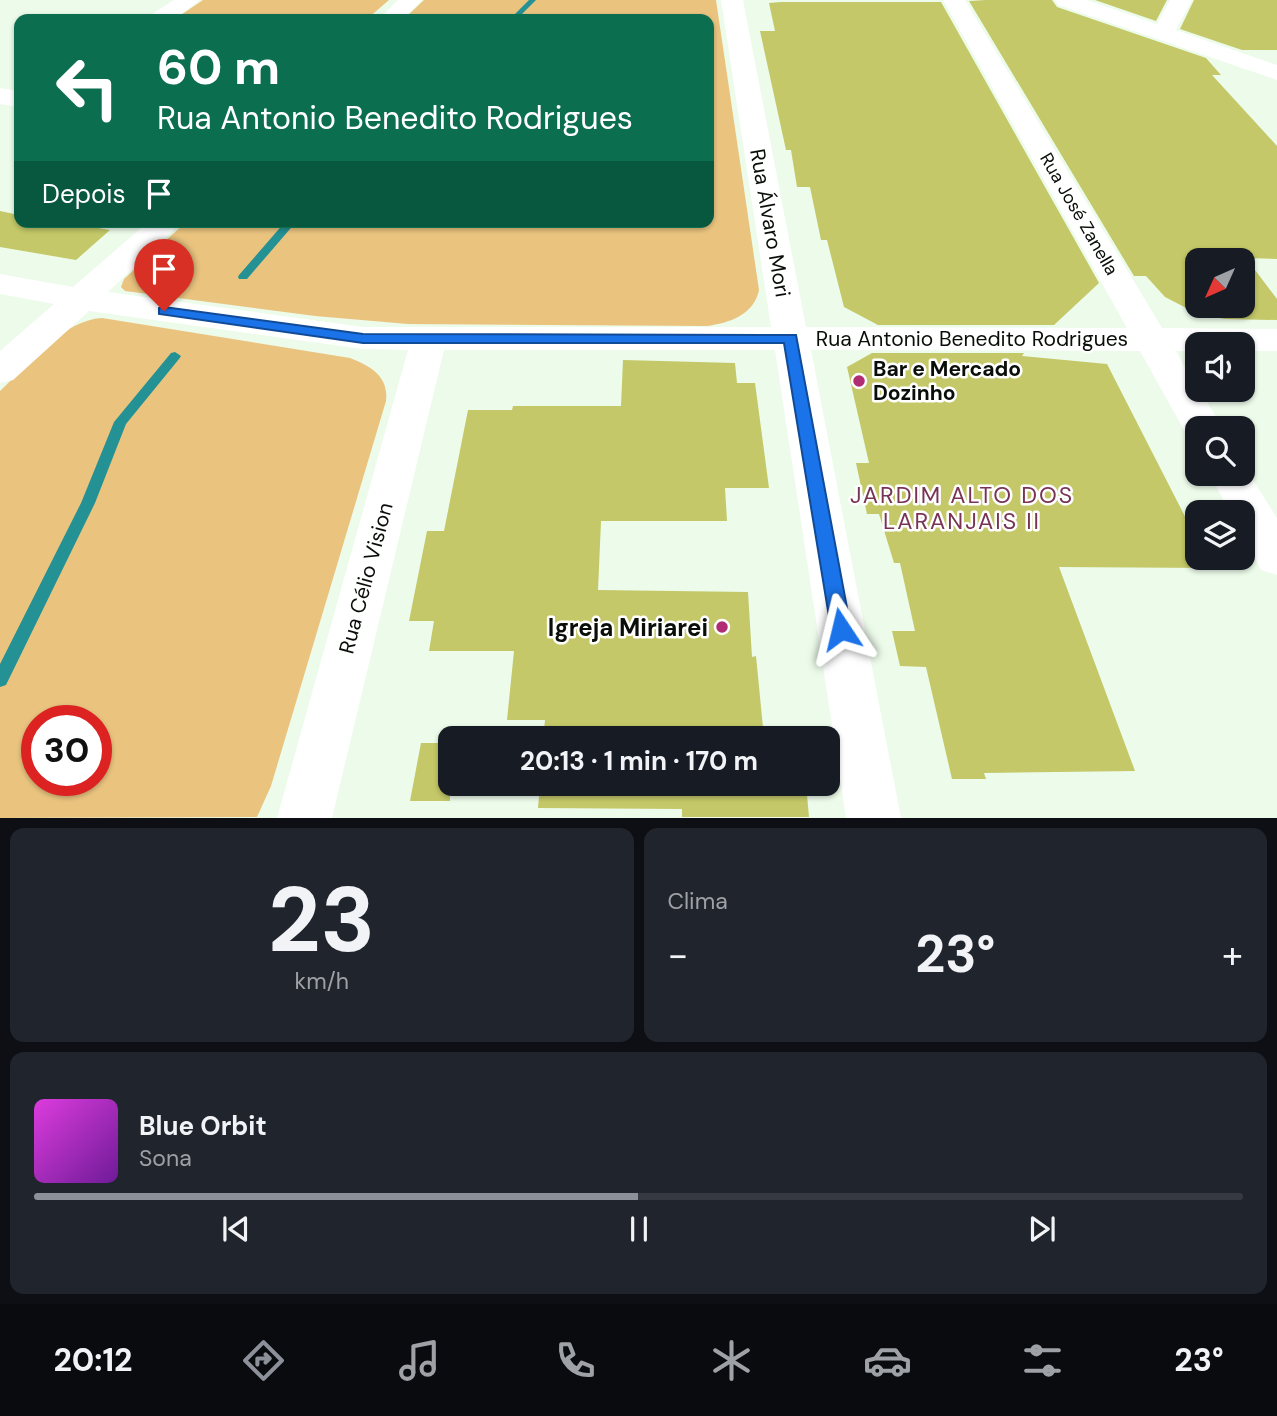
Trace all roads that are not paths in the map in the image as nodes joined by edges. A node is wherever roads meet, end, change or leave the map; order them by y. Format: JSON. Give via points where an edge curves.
{"nodes":[{"id":1,"x":189,"y":0,"type":"edge"},
{"id":2,"x":411,"y":0,"type":"edge"},
{"id":3,"x":732,"y":0,"type":"edge"},
{"id":4,"x":954,"y":0,"type":"edge"},
{"id":5,"x":1066,"y":0,"type":"edge"},
{"id":6,"x":1181,"y":0,"type":"edge"},
{"id":7,"x":168,"y":14,"type":"edge"},
{"id":8,"x":396,"y":14,"type":"edge"},
{"id":9,"x":1163,"y":33,"type":"junction"},
{"id":10,"x":1273,"y":84,"type":"edge"},
{"id":11,"x":160,"y":228,"type":"edge"},
{"id":12,"x":0,"y":284,"type":"edge"},
{"id":13,"x":81,"y":299,"type":"junction"},
{"id":14,"x":790,"y":338,"type":"junction"},
{"id":15,"x":429,"y":339,"type":"junction"},
{"id":16,"x":1152,"y":339,"type":"junction"},
{"id":17,"x":1277,"y":340,"type":"edge"},
{"id":18,"x":0,"y":372,"type":"edge"},
{"id":19,"x":1196,"y":416,"type":"edge"},
{"id":20,"x":1237,"y":486,"type":"edge"},
{"id":21,"x":1277,"y":557,"type":"edge"},
{"id":22,"x":303,"y":814,"type":"edge"},
{"id":23,"x":874,"y":817,"type":"edge"}],
"edges":[{"from":1,"to":7,"type":"street"},
{"from":2,"to":8,"type":"street"},
{"from":3,"to":14,"type":"street","name":"Rua Álvaro Mori"},
{"from":4,"to":16,"type":"street","name":"Rua José Zanella"},
{"from":5,"to":9,"type":"street"},
{"from":6,"to":9,"type":"street"},
{"from":9,"to":10,"type":"street","via":[[1232,58]]},
{"from":11,"to":13,"type":"street"},
{"from":12,"to":13,"type":"street","name":"Rua Antonio Benedito Rodrigues"},
{"from":13,"to":15,"type":"street","name":"Rua Antonio Benedito Rodrigues","via":[[347,338]]},
{"from":13,"to":18,"type":"street"},
{"from":14,"to":15,"type":"street","name":"Rua Antonio Benedito Rodrigues"},
{"from":14,"to":16,"type":"street","name":"Rua Antonio Benedito Rodrigues"},
{"from":14,"to":23,"type":"street","name":"Rua Álvaro Mori"},
{"from":15,"to":22,"type":"street","name":"Rua Célio Vision"},
{"from":16,"to":17,"type":"street","name":"Rua Antonio Benedito Rodrigues"},
{"from":16,"to":19,"type":"street","name":"Rua José Zanella"},
{"from":20,"to":21,"type":"street"}]}
